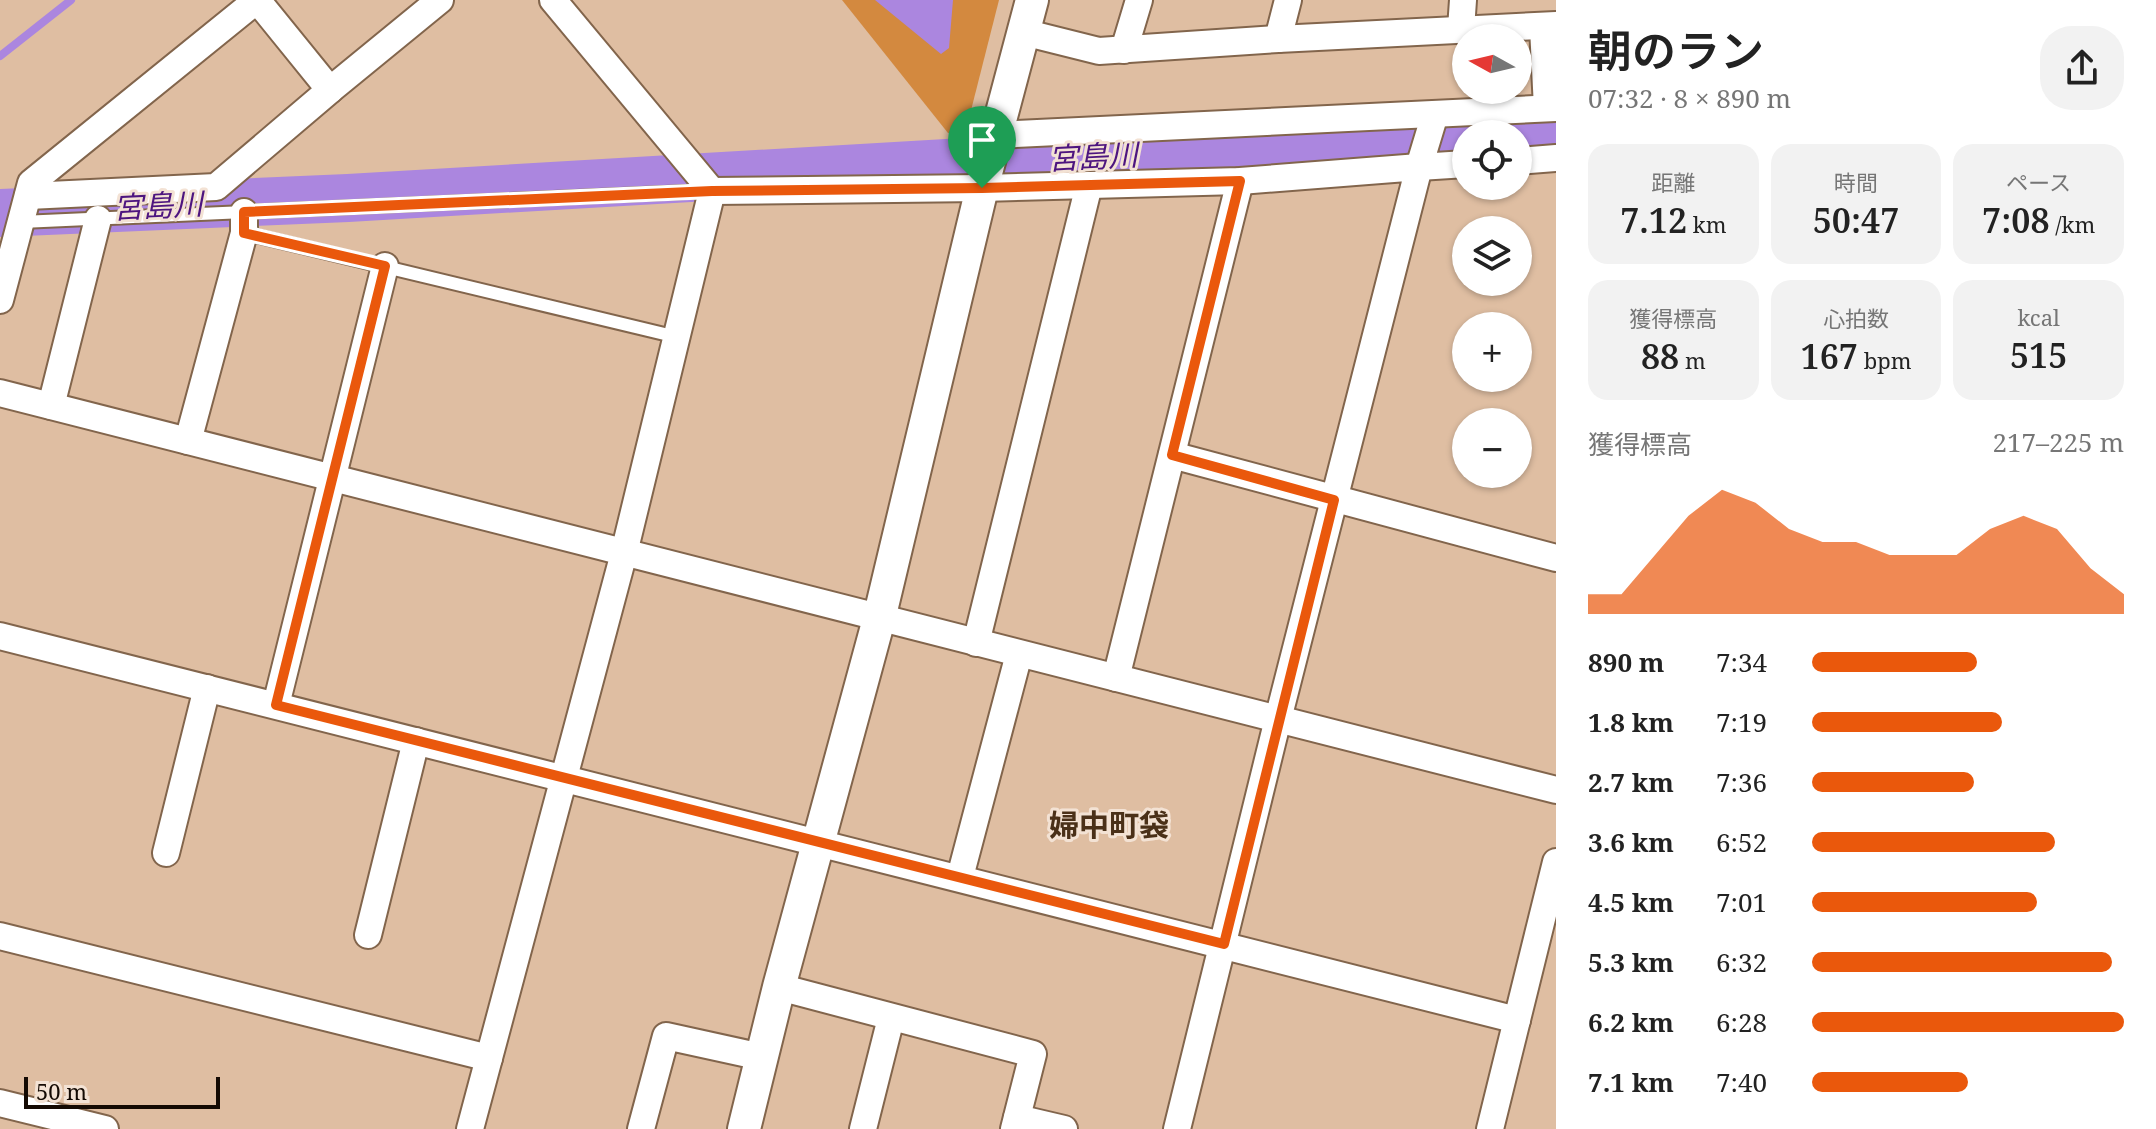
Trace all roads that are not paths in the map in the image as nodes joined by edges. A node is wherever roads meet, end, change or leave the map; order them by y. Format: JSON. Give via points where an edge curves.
{"nodes":[{"id":1,"x":257,"y":0,"type":"edge"},
{"id":2,"x":440,"y":0,"type":"edge"},
{"id":3,"x":553,"y":0,"type":"edge"},
{"id":4,"x":1032,"y":0,"type":"edge"},
{"id":5,"x":1139,"y":0,"type":"edge"},
{"id":6,"x":1288,"y":0,"type":"edge"},
{"id":7,"x":1463,"y":0,"type":"edge"},
{"id":8,"x":1461,"y":24,"type":"edge"},
{"id":9,"x":1550,"y":26,"type":"edge"},
{"id":10,"x":1452,"y":29,"type":"edge"},
{"id":11,"x":1023,"y":32,"type":"junction"},
{"id":12,"x":1278,"y":39,"type":"junction"},
{"id":13,"x":1124,"y":50,"type":"junction"},
{"id":14,"x":330,"y":90,"type":"junction"},
{"id":15,"x":1551,"y":108,"type":"edge"},
{"id":16,"x":1435,"y":114,"type":"junction"},
{"id":17,"x":996,"y":135,"type":"junction"},
{"id":18,"x":1556,"y":158,"type":"edge"},
{"id":19,"x":1532,"y":160,"type":"edge"},
{"id":20,"x":1452,"y":165,"type":"edge"},
{"id":21,"x":1419,"y":167,"type":"junction"},
{"id":22,"x":1240,"y":181,"type":"junction"},
{"id":23,"x":1089,"y":185,"type":"junction"},
{"id":24,"x":982,"y":188,"type":"junction"},
{"id":25,"x":712,"y":191,"type":"junction"},
{"id":26,"x":28,"y":196,"type":"junction"},
{"id":27,"x":98,"y":219,"type":"junction"},
{"id":28,"x":244,"y":222,"type":"junction"},
{"id":29,"x":10,"y":223,"type":"edge"},
{"id":30,"x":385,"y":266,"type":"junction"},
{"id":31,"x":0,"y":300,"type":"edge"},
{"id":32,"x":677,"y":337,"type":"junction"},
{"id":33,"x":0,"y":393,"type":"edge"},
{"id":34,"x":51,"y":406,"type":"junction"},
{"id":35,"x":188,"y":441,"type":"junction"},
{"id":36,"x":1172,"y":455,"type":"junction"},
{"id":37,"x":333,"y":478,"type":"junction"},
{"id":38,"x":1334,"y":500,"type":"junction"},
{"id":39,"x":624,"y":553,"type":"junction"},
{"id":40,"x":1556,"y":558,"type":"edge"},
{"id":41,"x":879,"y":619,"type":"junction"},
{"id":42,"x":0,"y":636,"type":"edge"},
{"id":43,"x":976,"y":643,"type":"junction"},
{"id":44,"x":1019,"y":654,"type":"junction"},
{"id":45,"x":1116,"y":678,"type":"junction"},
{"id":46,"x":207,"y":688,"type":"junction"},
{"id":47,"x":276,"y":705,"type":"junction"},
{"id":48,"x":1278,"y":719,"type":"junction"},
{"id":49,"x":416,"y":741,"type":"junction"},
{"id":50,"x":565,"y":778,"type":"junction"},
{"id":51,"x":1556,"y":790,"type":"edge"},
{"id":52,"x":820,"y":842,"type":"junction"},
{"id":53,"x":166,"y":853,"type":"dead end"},
{"id":54,"x":1556,"y":862,"type":"edge"},
{"id":55,"x":960,"y":877,"type":"junction"},
{"id":56,"x":368,"y":935,"type":"dead end"},
{"id":57,"x":0,"y":936,"type":"edge"},
{"id":58,"x":1546,"y":940,"type":"edge"},
{"id":59,"x":1224,"y":944,"type":"junction"},
{"id":60,"x":779,"y":987,"type":"junction"},
{"id":61,"x":891,"y":1018,"type":"junction"},
{"id":62,"x":1517,"y":1020,"type":"junction"},
{"id":63,"x":762,"y":1057,"type":"junction"},
{"id":64,"x":489,"y":1058,"type":"junction"},
{"id":65,"x":0,"y":1103,"type":"edge"},
{"id":66,"x":1015,"y":1123,"type":"edge"},
{"id":67,"x":105,"y":1129,"type":"edge"},
{"id":68,"x":470,"y":1129,"type":"edge"},
{"id":69,"x":641,"y":1129,"type":"edge"},
{"id":70,"x":744,"y":1129,"type":"edge"},
{"id":71,"x":863,"y":1129,"type":"edge"},
{"id":72,"x":1064,"y":1129,"type":"edge"},
{"id":73,"x":1177,"y":1129,"type":"edge"},
{"id":74,"x":1490,"y":1129,"type":"edge"}],
"edges":[{"from":1,"to":14,"type":"street"},
{"from":1,"to":26,"type":"street","via":[[31,183]]},
{"from":2,"to":14,"type":"street"},
{"from":3,"to":25,"type":"street"},
{"from":4,"to":11,"type":"street"},
{"from":5,"to":13,"type":"street"},
{"from":6,"to":12,"type":"street"},
{"from":7,"to":8,"type":"street"},
{"from":9,"to":15,"type":"street"},
{"from":10,"to":12,"type":"street"},
{"from":11,"to":13,"type":"street","via":[[1099,51]]},
{"from":11,"to":17,"type":"street"},
{"from":12,"to":13,"type":"street"},
{"from":14,"to":26,"type":"street","via":[[216,187]]},
{"from":15,"to":16,"type":"street"},
{"from":16,"to":17,"type":"street"},
{"from":16,"to":21,"type":"street"},
{"from":17,"to":24,"type":"street"},
{"from":18,"to":19,"type":"street"},
{"from":20,"to":21,"type":"street"},
{"from":21,"to":22,"type":"street"},
{"from":21,"to":38,"type":"street"},
{"from":22,"to":23,"type":"street"},
{"from":22,"to":36,"type":"street"},
{"from":23,"to":24,"type":"street"},
{"from":23,"to":43,"type":"street"},
{"from":24,"to":25,"type":"street"},
{"from":24,"to":41,"type":"street"},
{"from":25,"to":28,"type":"lane"},
{"from":25,"to":32,"type":"street"},
{"from":26,"to":29,"type":"street"},
{"from":27,"to":28,"type":"lane"},
{"from":27,"to":29,"type":"lane"},
{"from":27,"to":34,"type":"street"},
{"from":28,"to":30,"type":"lane"},
{"from":28,"to":35,"type":"street"},
{"from":29,"to":31,"type":"street"},
{"from":30,"to":32,"type":"lane"},
{"from":30,"to":37,"type":"street"},
{"from":32,"to":39,"type":"street"},
{"from":33,"to":34,"type":"street"},
{"from":34,"to":35,"type":"street"},
{"from":35,"to":37,"type":"street"},
{"from":36,"to":38,"type":"street"},
{"from":36,"to":45,"type":"street"},
{"from":37,"to":39,"type":"street"},
{"from":37,"to":47,"type":"street"},
{"from":38,"to":40,"type":"street"},
{"from":38,"to":48,"type":"street"},
{"from":39,"to":41,"type":"street"},
{"from":39,"to":50,"type":"street"},
{"from":41,"to":43,"type":"street"},
{"from":41,"to":52,"type":"street"},
{"from":42,"to":46,"type":"street"},
{"from":43,"to":44,"type":"street"},
{"from":44,"to":45,"type":"street"},
{"from":44,"to":55,"type":"street"},
{"from":45,"to":48,"type":"street"},
{"from":46,"to":47,"type":"street"},
{"from":46,"to":53,"type":"street"},
{"from":47,"to":49,"type":"street"},
{"from":48,"to":51,"type":"street"},
{"from":48,"to":59,"type":"street"},
{"from":49,"to":50,"type":"street"},
{"from":49,"to":56,"type":"street"},
{"from":50,"to":52,"type":"street"},
{"from":50,"to":64,"type":"street"},
{"from":52,"to":55,"type":"street"},
{"from":52,"to":60,"type":"street"},
{"from":54,"to":58,"type":"street"},
{"from":55,"to":59,"type":"street"},
{"from":57,"to":64,"type":"street"},
{"from":58,"to":62,"type":"street"},
{"from":59,"to":62,"type":"street"},
{"from":59,"to":73,"type":"street"},
{"from":60,"to":61,"type":"street"},
{"from":60,"to":63,"type":"street"},
{"from":61,"to":66,"type":"street","via":[[1033,1054]]},
{"from":61,"to":71,"type":"street"},
{"from":62,"to":74,"type":"street"},
{"from":63,"to":69,"type":"street","via":[[666,1036]]},
{"from":63,"to":70,"type":"street"},
{"from":64,"to":68,"type":"street"},
{"from":65,"to":67,"type":"street"},
{"from":66,"to":72,"type":"street"}]}
